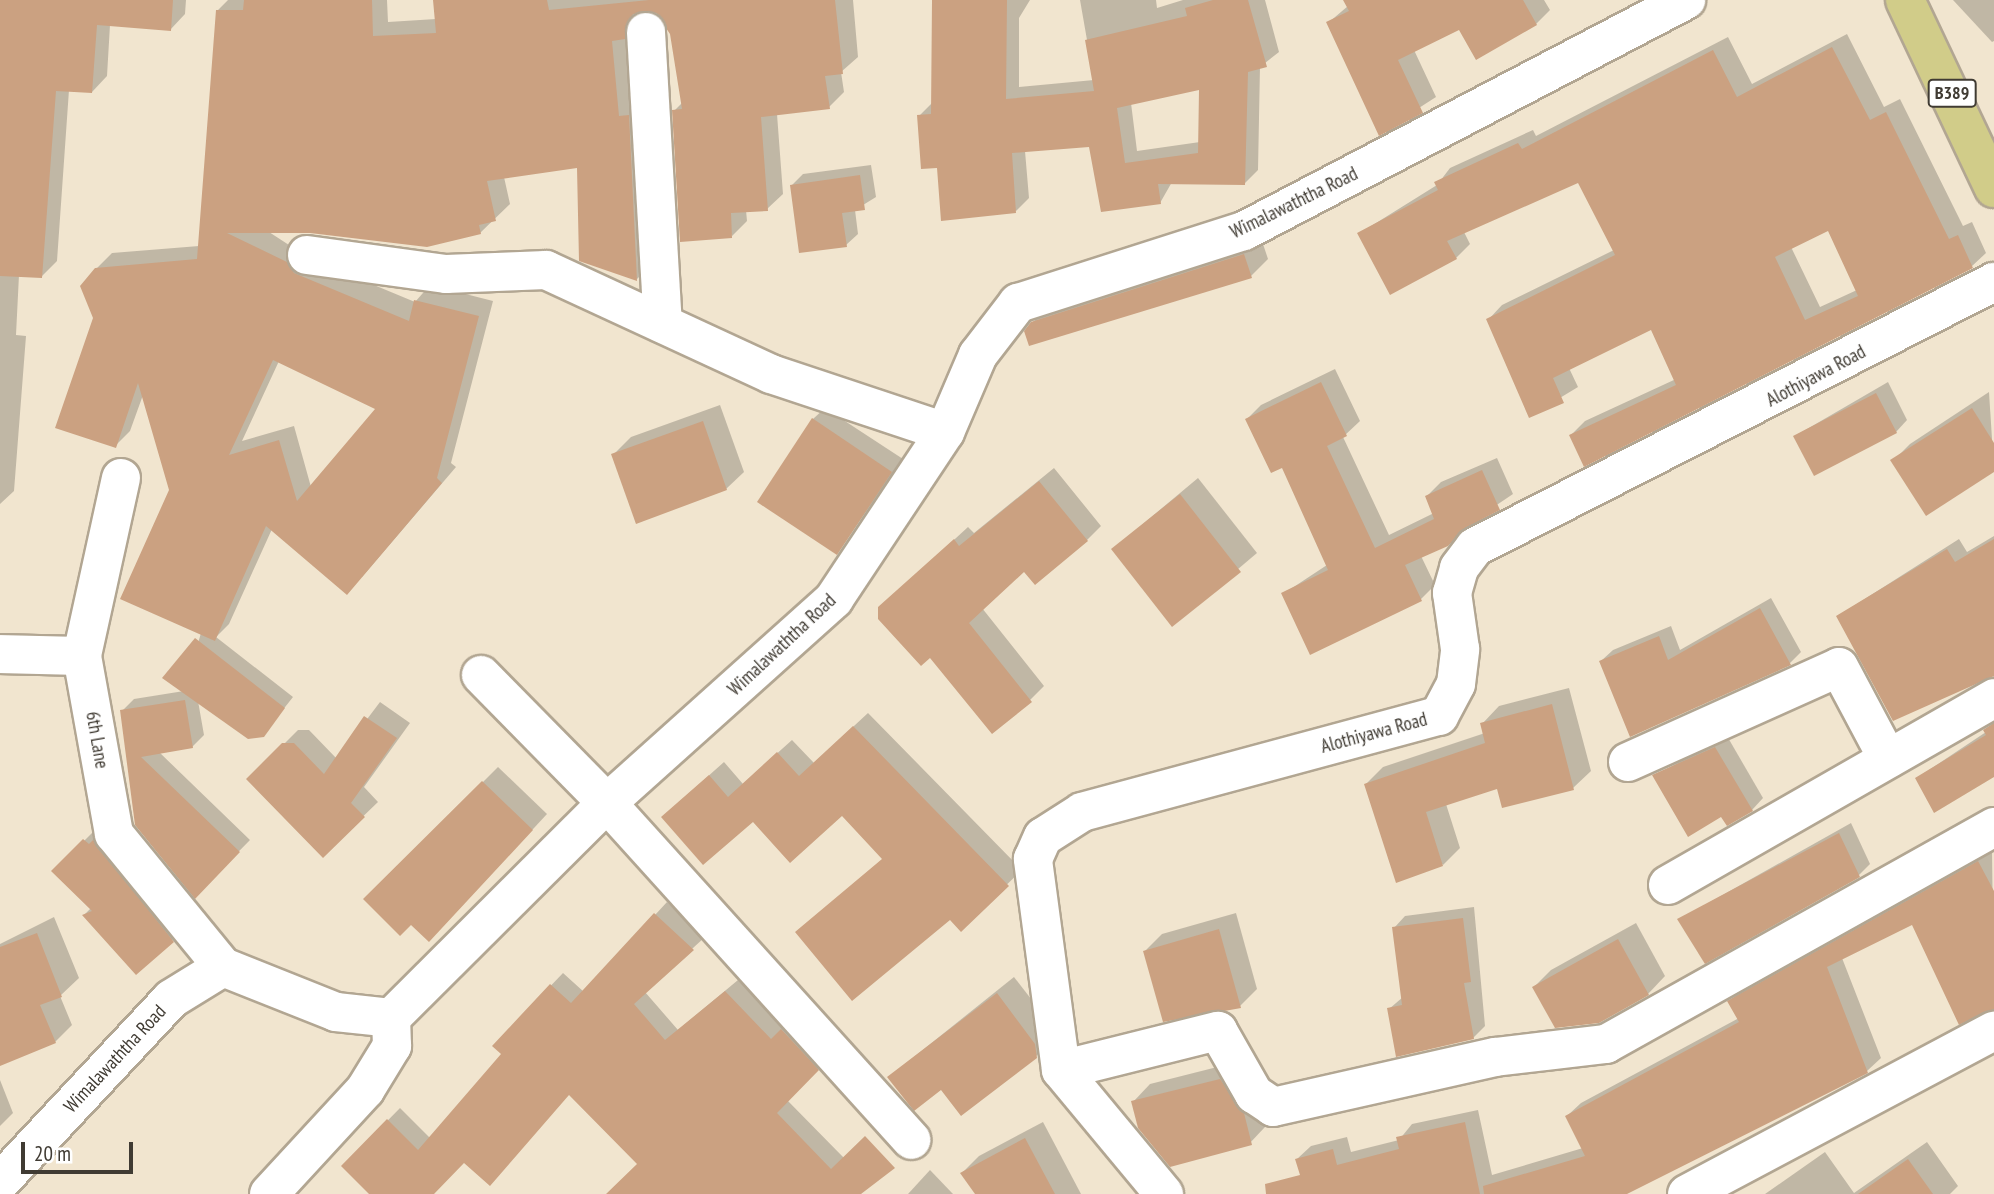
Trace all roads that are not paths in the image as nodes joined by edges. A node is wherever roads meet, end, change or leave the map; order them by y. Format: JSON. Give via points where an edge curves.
{"nodes":[{"id":1,"x":1686,"y":0,"type":"edge"},
{"id":2,"x":1905,"y":0,"type":"edge"},
{"id":3,"x":646,"y":32,"type":"dead end"},
{"id":4,"x":1994,"y":188,"type":"edge"},
{"id":5,"x":307,"y":255,"type":"dead end"},
{"id":6,"x":1994,"y":282,"type":"edge"},
{"id":7,"x":663,"y":324,"type":"junction"},
{"id":8,"x":945,"y":432,"type":"junction"},
{"id":9,"x":121,"y":478,"type":"dead end"},
{"id":10,"x":0,"y":654,"type":"edge"},
{"id":11,"x":82,"y":656,"type":"junction"},
{"id":12,"x":481,"y":675,"type":"dead end"},
{"id":13,"x":1994,"y":698,"type":"edge"},
{"id":14,"x":1888,"y":759,"type":"junction"},
{"id":15,"x":1628,"y":762,"type":"dead end"},
{"id":16,"x":607,"y":803,"type":"junction"},
{"id":17,"x":1994,"y":827,"type":"edge"},
{"id":18,"x":1668,"y":885,"type":"dead end"},
{"id":19,"x":223,"y":967,"type":"junction"},
{"id":20,"x":391,"y":1018,"type":"junction"},
{"id":21,"x":1994,"y":1031,"type":"edge"},
{"id":22,"x":1061,"y":1070,"type":"junction"},
{"id":23,"x":911,"y":1140,"type":"dead end"},
{"id":24,"x":0,"y":1182,"type":"edge"},
{"id":25,"x":270,"y":1194,"type":"edge"},
{"id":26,"x":1164,"y":1194,"type":"edge"},
{"id":27,"x":1687,"y":1194,"type":"edge"}],
"edges":[{"from":1,"to":8,"type":"street","name":"Wimalawaththa Road","via":[[1244,231],[1018,303],[978,355]]},
{"from":2,"to":4,"type":"main road","number":"B389"},
{"from":3,"to":7,"type":"street"},
{"from":5,"to":7,"type":"street","via":[[446,274],[546,270]]},
{"from":6,"to":22,"type":"street","name":"Alothiyawa Road","via":[[1475,547],[1459,568],[1452,593],[1458,661],[1453,693],[1439,716],[1082,812],[1043,837],[1033,859]]},
{"from":7,"to":8,"type":"street","via":[[771,374]]},
{"from":8,"to":16,"type":"street","name":"Wimalawaththa Road","via":[[834,599]]},
{"from":9,"to":11,"type":"street","name":"6th Lane"},
{"from":10,"to":11,"type":"street"},
{"from":11,"to":19,"type":"street","name":"6th Lane","via":[[114,834]]},
{"from":12,"to":16,"type":"street"},
{"from":13,"to":14,"type":"street"},
{"from":14,"to":15,"type":"street","via":[[1839,667]]},
{"from":14,"to":18,"type":"street"},
{"from":16,"to":20,"type":"street","name":"Wimalawaththa Road"},
{"from":16,"to":23,"type":"street"},
{"from":17,"to":22,"type":"street","via":[[1605,1044],[1495,1057],[1273,1107],[1254,1094],[1218,1031]]},
{"from":19,"to":20,"type":"street","via":[[336,1012]]},
{"from":19,"to":24,"type":"street","name":"Wimalawaththa Road","via":[[171,999]]},
{"from":20,"to":25,"type":"street","via":[[392,1046],[365,1090]]},
{"from":21,"to":27,"type":"street"},
{"from":22,"to":26,"type":"street"}]}
